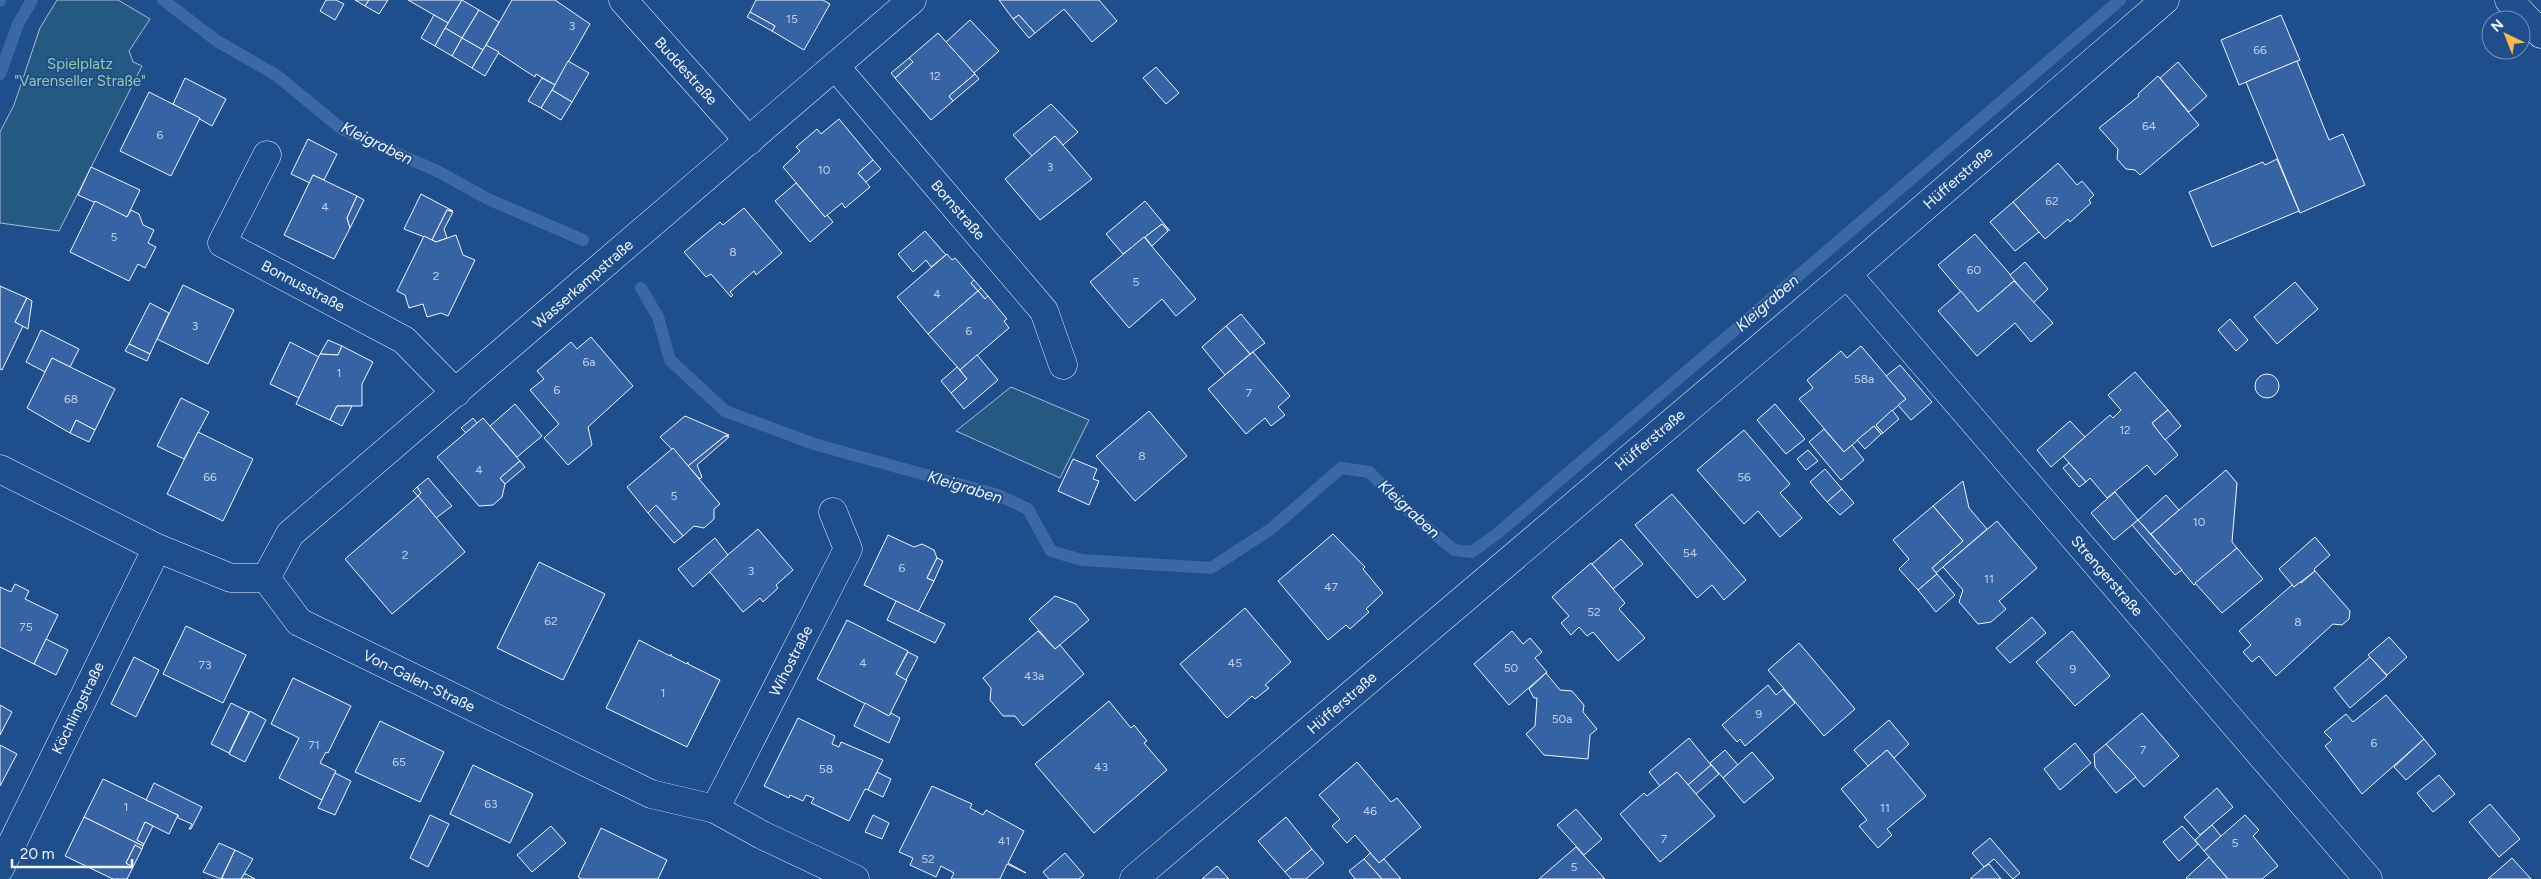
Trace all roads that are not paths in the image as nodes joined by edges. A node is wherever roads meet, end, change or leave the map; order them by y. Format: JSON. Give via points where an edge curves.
{"nodes":[{"id":1,"x":623,"y":0,"type":"edge"},
{"id":2,"x":912,"y":0,"type":"edge"},
{"id":3,"x":2164,"y":0,"type":"edge"},
{"id":4,"x":2509,"y":0,"type":"edge"},
{"id":5,"x":2541,"y":34,"type":"edge"},
{"id":6,"x":834,"y":66,"type":"junction"},
{"id":7,"x":749,"y":141,"type":"junction"},
{"id":8,"x":267,"y":155,"type":"dead end"},
{"id":9,"x":1847,"y":274,"type":"junction"},
{"id":10,"x":1063,"y":365,"type":"dead end"},
{"id":11,"x":456,"y":393,"type":"junction"},
{"id":12,"x":0,"y":469,"type":"edge"},
{"id":13,"x":833,"y":512,"type":"dead end"},
{"id":14,"x":157,"y":548,"type":"junction"},
{"id":15,"x":266,"y":578,"type":"junction"},
{"id":16,"x":715,"y":809,"type":"junction"},
{"id":17,"x":0,"y":868,"type":"edge"},
{"id":18,"x":855,"y":879,"type":"edge"},
{"id":19,"x":1134,"y":879,"type":"edge"},
{"id":20,"x":2368,"y":879,"type":"edge"}],
"edges":[{"from":1,"to":7,"type":"street","name":"Buddestraße"},
{"from":2,"to":6,"type":"street","name":"Wasserkampstraße"},
{"from":3,"to":9,"type":"street","name":"Hüfferstraße"},
{"from":4,"to":5,"type":"street"},
{"from":6,"to":7,"type":"street","name":"Wasserkampstraße"},
{"from":6,"to":10,"type":"street","name":"Bornstraße","via":[[1044,311]]},
{"from":7,"to":11,"type":"street","name":"Wasserkampstraße"},
{"from":8,"to":11,"type":"street","name":"Bonnusstraße","via":[[222,243],[404,340]]},
{"from":9,"to":19,"type":"street","name":"Hüfferstraße"},
{"from":9,"to":20,"type":"street","name":"Strengerstraße"},
{"from":11,"to":15,"type":"street","name":"Wasserkampstraße","via":[[290,534]]},
{"from":12,"to":14,"type":"street"},
{"from":13,"to":16,"type":"street","name":"Wihostraße","via":[[848,549]]},
{"from":14,"to":15,"type":"street","via":[[231,578]]},
{"from":14,"to":17,"type":"street","name":"Köchlingstraße"},
{"from":15,"to":16,"type":"street","name":"Von-Galen-Straße","via":[[299,622],[651,794]]},
{"from":16,"to":18,"type":"street","name":"Von-Galen-Straße"}]}
